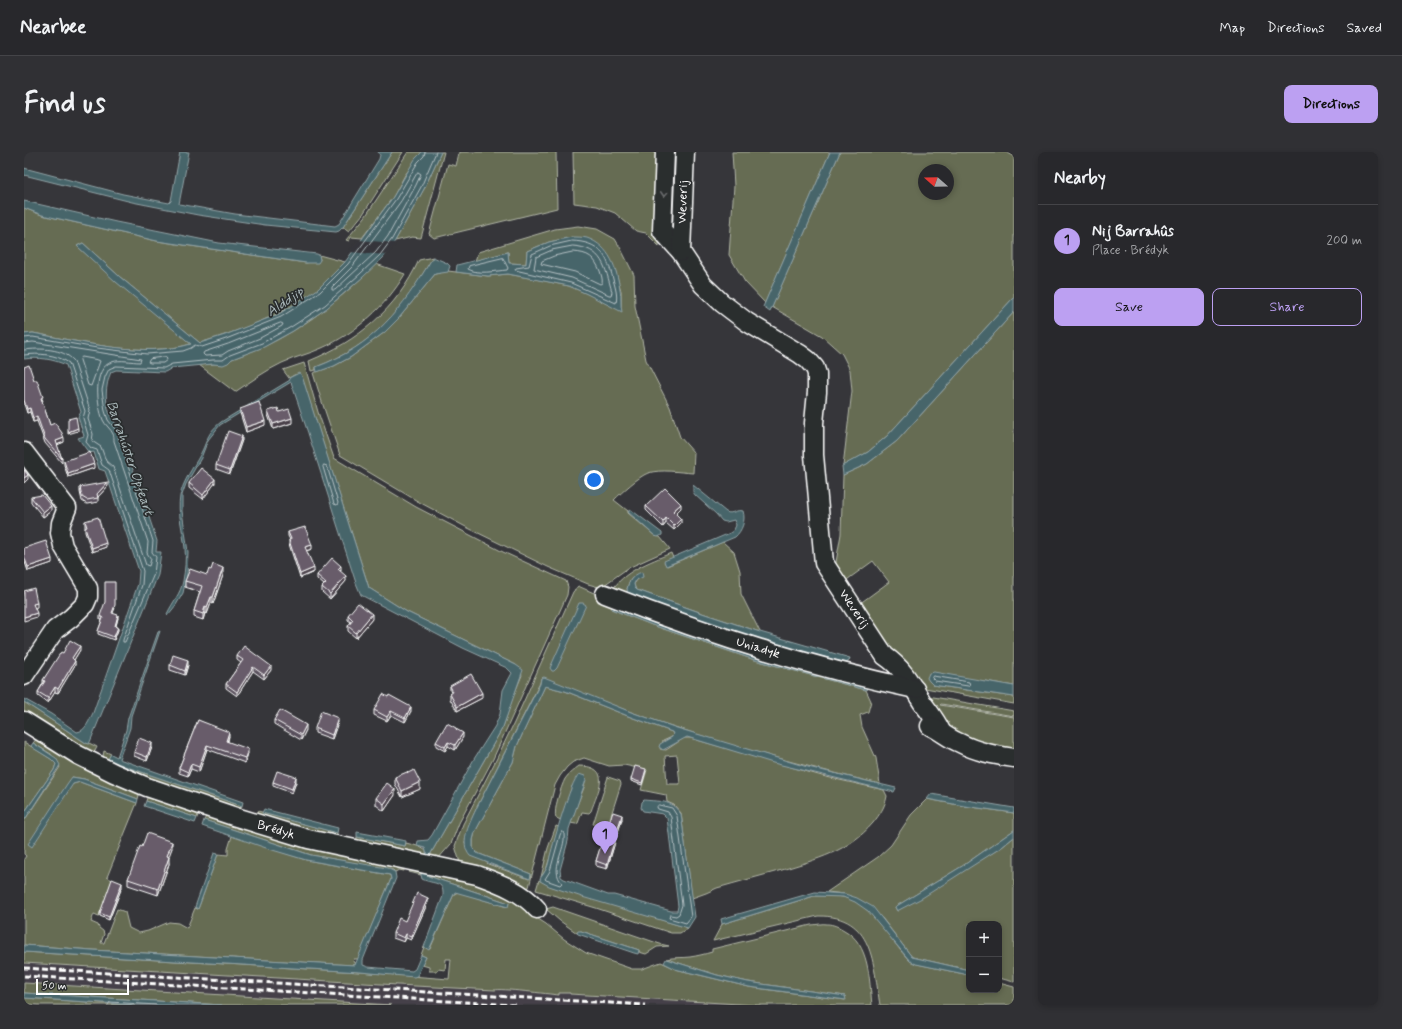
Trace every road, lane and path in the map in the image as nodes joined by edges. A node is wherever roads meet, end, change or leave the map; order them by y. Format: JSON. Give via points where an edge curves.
{"nodes":[{"id":1,"x":665,"y":152,"type":"edge"},
{"id":2,"x":685,"y":152,"type":"edge"},
{"id":3,"x":681,"y":252,"type":"junction"},
{"id":4,"x":24,"y":452,"type":"edge"},
{"id":5,"x":605,"y":594,"type":"dead end"},
{"id":6,"x":24,"y":676,"type":"edge"},
{"id":7,"x":907,"y":688,"type":"junction"},
{"id":8,"x":24,"y":721,"type":"edge"},
{"id":9,"x":1014,"y":758,"type":"edge"},
{"id":10,"x":537,"y":909,"type":"dead end"}],
"edges":[{"from":1,"to":3,"type":"street","name":"Weverij","one_way":true,"via":[[662,231]]},
{"from":2,"to":3,"type":"street","name":"Weverij"},
{"from":3,"to":7,"type":"street","name":"Weverij","via":[[703,285],[722,303],[800,354],[815,368],[817,381],[814,455],[824,563],[885,656],[891,675]]},
{"from":4,"to":6,"type":"street","via":[[67,508],[60,533],[64,546],[88,588],[85,604],[55,630]]},
{"from":5,"to":7,"type":"street","name":"Uniadyk","via":[[743,644]]},
{"from":7,"to":9,"type":"street","name":"Weverij","via":[[921,700],[941,731],[958,743],[980,752]]},
{"from":8,"to":10,"type":"street","name":"Brédyk","via":[[94,764],[148,787],[291,834],[477,875],[514,890]]}]}
